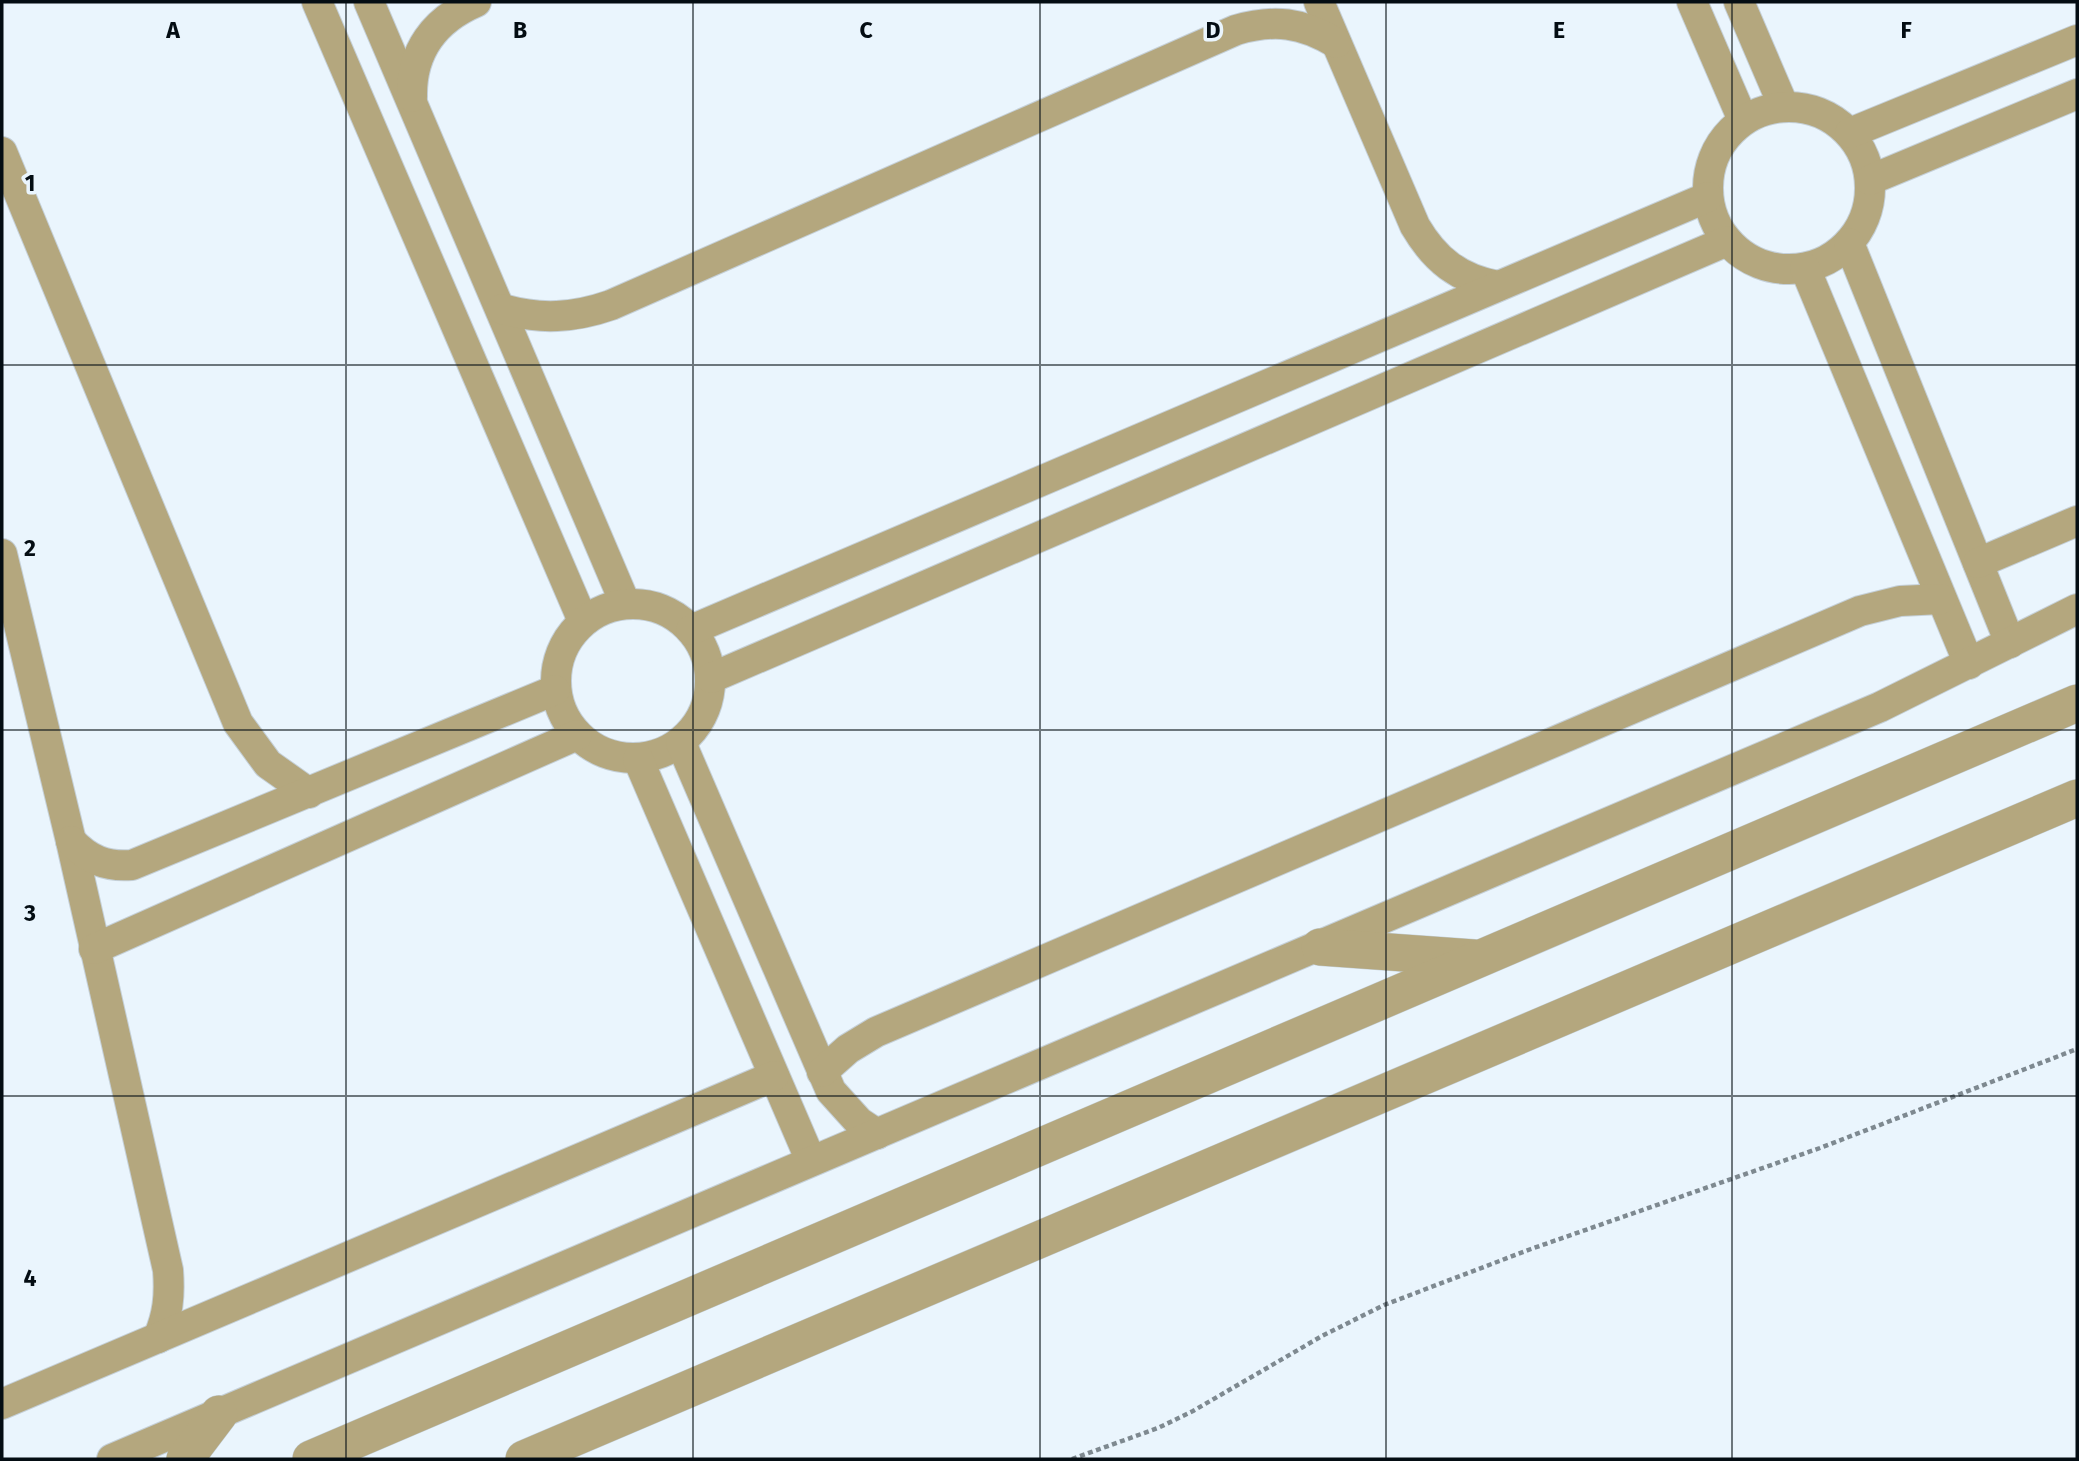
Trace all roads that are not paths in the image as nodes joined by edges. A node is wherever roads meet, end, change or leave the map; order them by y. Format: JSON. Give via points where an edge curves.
{"nodes":[{"id":1,"x":317,"y":2,"type":"edge"},
{"id":2,"x":369,"y":2,"type":"edge"},
{"id":3,"x":476,"y":2,"type":"edge"},
{"id":4,"x":1319,"y":2,"type":"edge"},
{"id":5,"x":1692,"y":2,"type":"edge"},
{"id":6,"x":1740,"y":2,"type":"edge"},
{"id":7,"x":2077,"y":40,"type":"edge"},
{"id":8,"x":1336,"y":43,"type":"junction"},
{"id":9,"x":2077,"y":94,"type":"edge"},
{"id":10,"x":412,"y":101,"type":"junction"},
{"id":11,"x":1784,"y":107,"type":"junction"},
{"id":12,"x":1743,"y":120,"type":"junction"},
{"id":13,"x":1850,"y":133,"type":"junction"},
{"id":14,"x":2,"y":152,"type":"edge"},
{"id":15,"x":1870,"y":180,"type":"junction"},
{"id":16,"x":1708,"y":197,"type":"junction"},
{"id":17,"x":1727,"y":241,"type":"junction"},
{"id":18,"x":1849,"y":243,"type":"junction"},
{"id":19,"x":1805,"y":268,"type":"junction"},
{"id":20,"x":1499,"y":286,"type":"junction"},
{"id":21,"x":502,"y":309,"type":"junction"},
{"id":22,"x":2077,"y":521,"type":"edge"},
{"id":23,"x":2,"y":554,"type":"edge"},
{"id":24,"x":1978,"y":563,"type":"junction"},
{"id":25,"x":1941,"y":599,"type":"junction"},
{"id":26,"x":625,"y":604,"type":"junction"},
{"id":27,"x":2077,"y":609,"type":"edge"},
{"id":28,"x":583,"y":621,"type":"junction"},
{"id":29,"x":691,"y":630,"type":"junction"},
{"id":30,"x":2010,"y":643,"type":"junction"},
{"id":31,"x":1969,"y":664,"type":"junction"},
{"id":32,"x":711,"y":678,"type":"junction"},
{"id":33,"x":555,"y":690,"type":"junction"},
{"id":34,"x":2077,"y":703,"type":"edge"},
{"id":35,"x":577,"y":735,"type":"junction"},
{"id":36,"x":681,"y":743,"type":"junction"},
{"id":37,"x":638,"y":759,"type":"junction"},
{"id":38,"x":309,"y":793,"type":"junction"},
{"id":39,"x":2077,"y":798,"type":"edge"},
{"id":40,"x":71,"y":841,"type":"junction"},
{"id":41,"x":1320,"y":947,"type":"junction"},
{"id":42,"x":94,"y":950,"type":"junction"},
{"id":43,"x":1478,"y":958,"type":"junction"},
{"id":44,"x":822,"y":1072,"type":"junction"},
{"id":45,"x":774,"y":1076,"type":"junction"},
{"id":46,"x":877,"y":1134,"type":"junction"},
{"id":47,"x":811,"y":1161,"type":"junction"},
{"id":48,"x":158,"y":1338,"type":"junction"},
{"id":49,"x":2,"y":1404,"type":"edge"},
{"id":50,"x":219,"y":1413,"type":"junction"},
{"id":51,"x":112,"y":1459,"type":"edge"},
{"id":52,"x":185,"y":1459,"type":"edge"},
{"id":53,"x":311,"y":1459,"type":"edge"},
{"id":54,"x":524,"y":1459,"type":"edge"}],
"edges":[{"from":1,"to":28,"type":"street"},
{"from":2,"to":10,"type":"street"},
{"from":3,"to":10,"type":"street","via":[[458,9],[431,33],[415,65]]},
{"from":4,"to":8,"type":"street"},
{"from":5,"to":12,"type":"street"},
{"from":6,"to":11,"type":"street"},
{"from":7,"to":13,"type":"street"},
{"from":8,"to":20,"type":"street","via":[[1426,245],[1458,274]]},
{"from":8,"to":21,"type":"street","via":[[1298,25],[1278,22],[1237,30],[611,304],[568,316],[523,315]]},
{"from":9,"to":15,"type":"street"},
{"from":10,"to":21,"type":"street"},
{"from":11,"to":12,"type":"street"},
{"from":11,"to":13,"type":"street","via":[[1808,108]]},
{"from":12,"to":16,"type":"street","via":[[1722,141],[1710,168]]},
{"from":13,"to":15,"type":"street"},
{"from":14,"to":38,"type":"street","via":[[238,723],[268,764]]},
{"from":15,"to":18,"type":"street","via":[[1862,225]]},
{"from":16,"to":17,"type":"street","via":[[1714,220]]},
{"from":16,"to":20,"type":"street"},
{"from":17,"to":19,"type":"street","via":[[1749,259],[1776,268]]},
{"from":17,"to":32,"type":"street"},
{"from":18,"to":19,"type":"street","via":[[1829,260]]},
{"from":18,"to":24,"type":"street"},
{"from":19,"to":25,"type":"street"},
{"from":20,"to":29,"type":"street"},
{"from":21,"to":26,"type":"street"},
{"from":22,"to":24,"type":"street"},
{"from":23,"to":40,"type":"street"},
{"from":24,"to":30,"type":"street"},
{"from":25,"to":31,"type":"street"},
{"from":25,"to":44,"type":"street","via":[[1900,601],[1860,611],[876,1032]]},
{"from":26,"to":28,"type":"street","via":[[603,609]]},
{"from":26,"to":29,"type":"street","via":[[650,605],[673,614]]},
{"from":27,"to":30,"type":"street"},
{"from":28,"to":33,"type":"street","via":[[566,640],[556,664]]},
{"from":29,"to":32,"type":"street","via":[[705,652]]},
{"from":30,"to":31,"type":"street"},
{"from":31,"to":41,"type":"street","via":[[1880,707]]},
{"from":32,"to":36,"type":"street","via":[[708,702],[698,725]]},
{"from":33,"to":35,"type":"street","via":[[562,714]]},
{"from":33,"to":38,"type":"street"},
{"from":34,"to":43,"type":"street"},
{"from":35,"to":37,"type":"street","via":[[594,749]]},
{"from":35,"to":42,"type":"street"},
{"from":36,"to":37,"type":"street"},
{"from":36,"to":44,"type":"street"},
{"from":37,"to":45,"type":"street"},
{"from":38,"to":40,"type":"street","via":[[132,865],[98,862]]},
{"from":39,"to":54,"type":"street"},
{"from":40,"to":42,"type":"street"},
{"from":41,"to":43,"type":"street"},
{"from":41,"to":46,"type":"street"},
{"from":42,"to":48,"type":"street","via":[[168,1270],[167,1317]]},
{"from":43,"to":53,"type":"street"},
{"from":44,"to":46,"type":"street","via":[[844,1108]]},
{"from":45,"to":47,"type":"street"},
{"from":45,"to":48,"type":"street"},
{"from":46,"to":47,"type":"street"},
{"from":47,"to":50,"type":"street"},
{"from":48,"to":49,"type":"street"},
{"from":50,"to":51,"type":"street"},
{"from":50,"to":52,"type":"street"}]}
